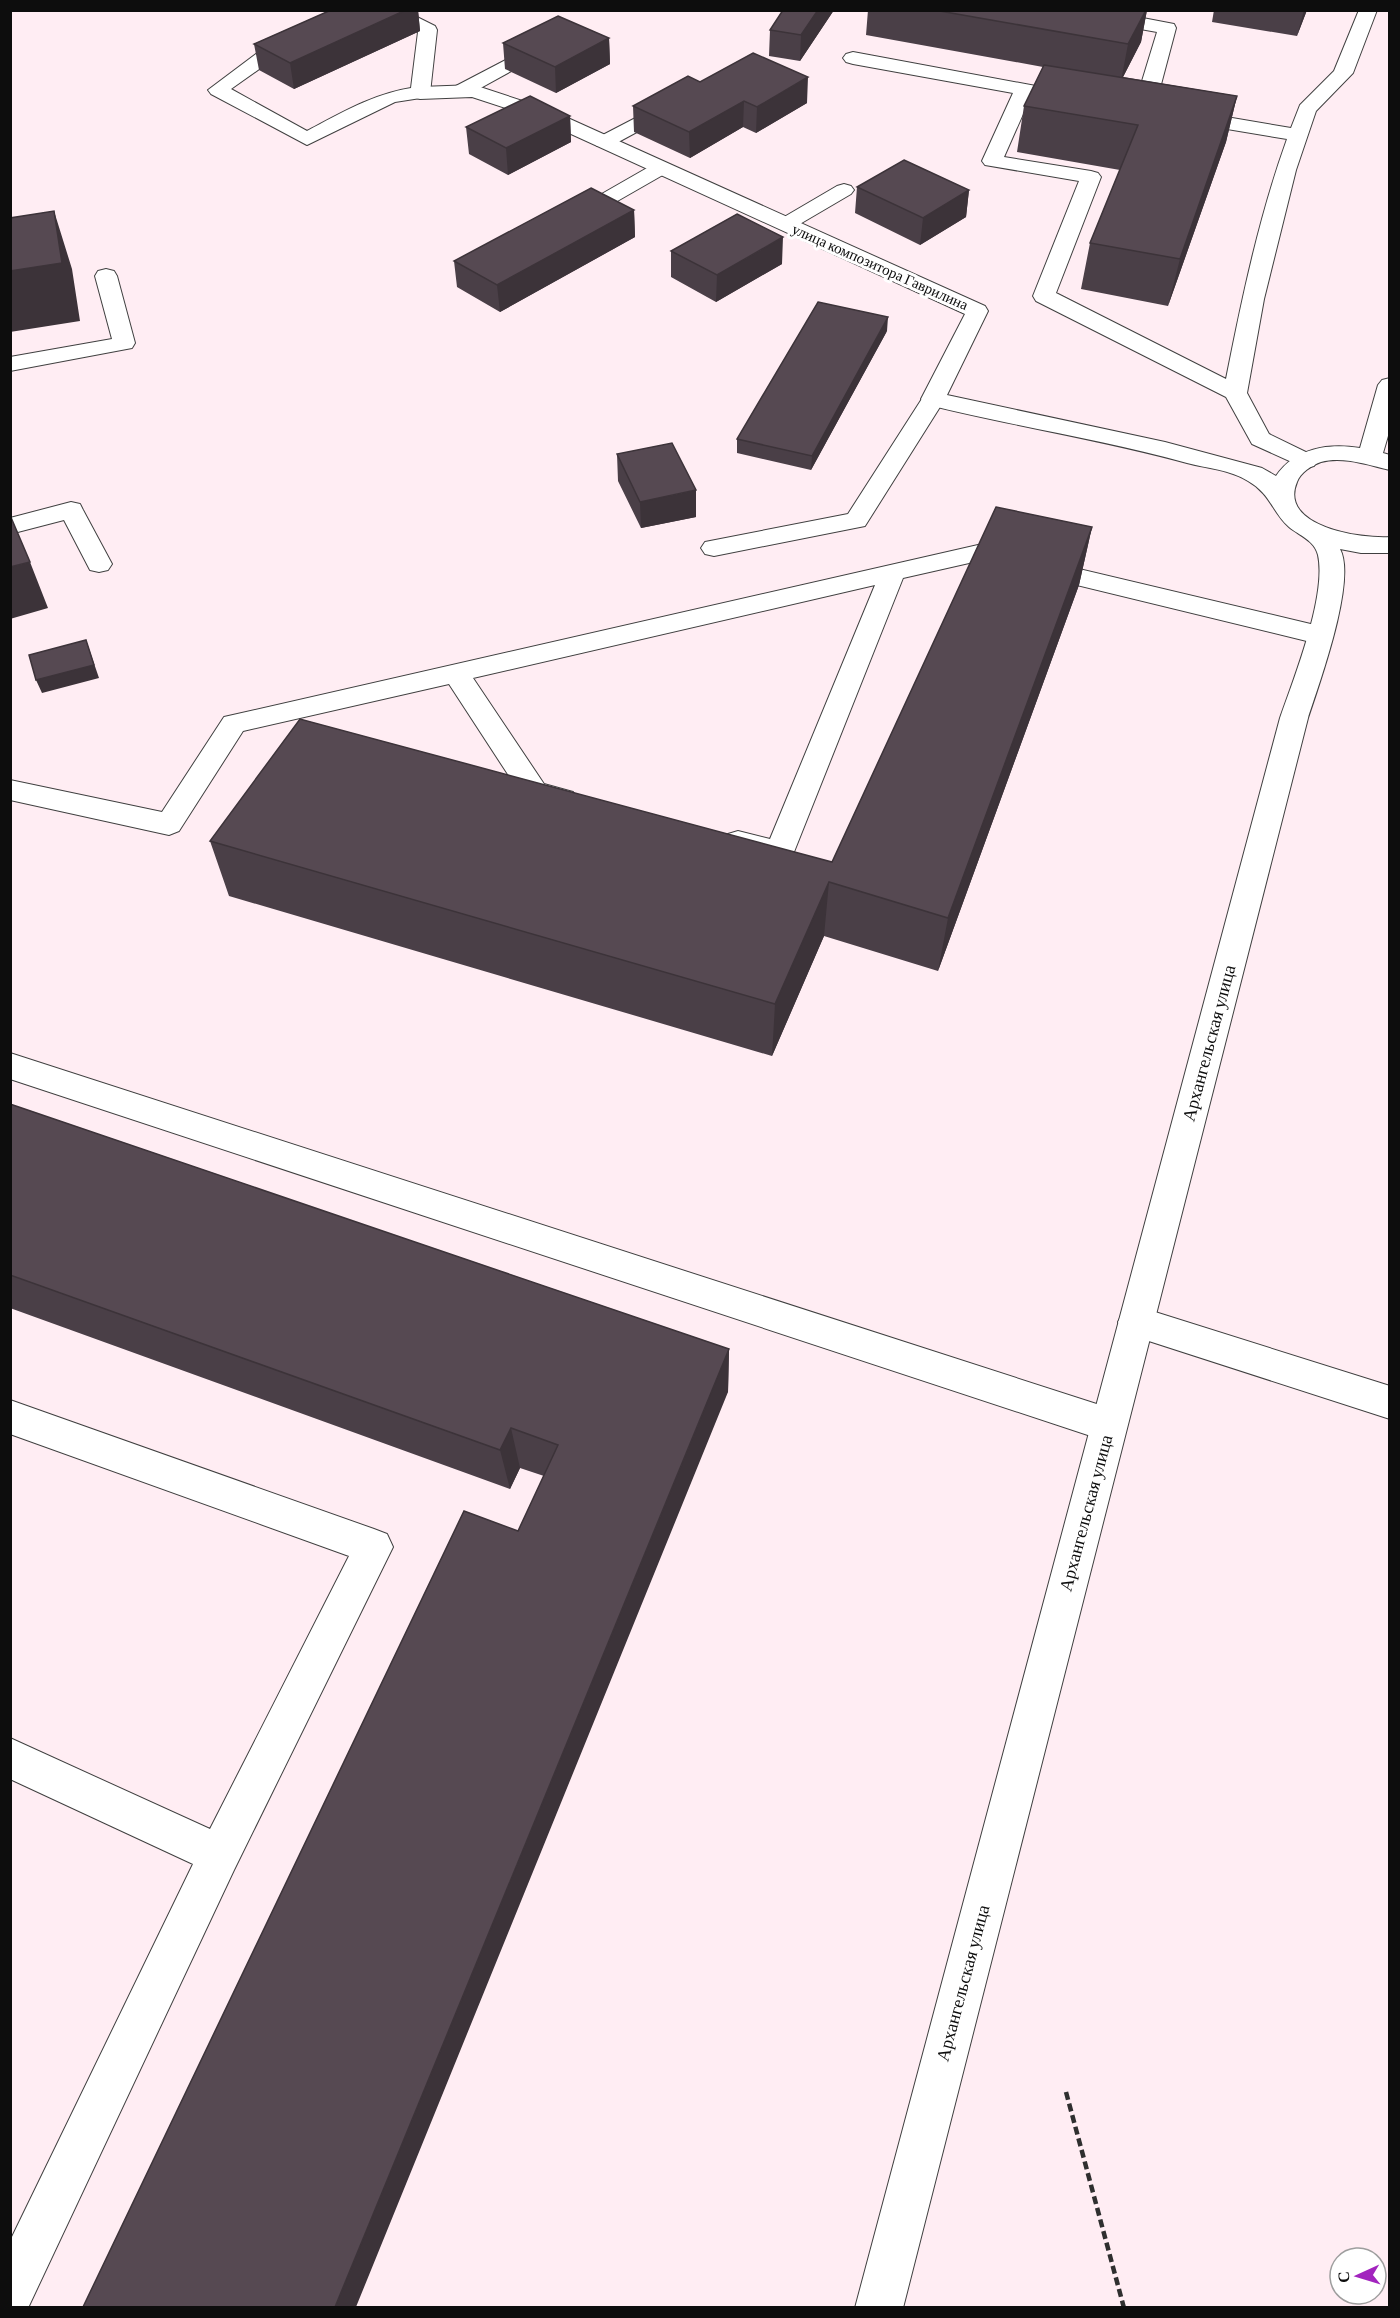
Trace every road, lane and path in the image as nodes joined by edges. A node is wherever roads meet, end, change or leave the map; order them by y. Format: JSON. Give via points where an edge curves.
{"nodes":[{"id":1,"x":378,"y":10,"type":"edge"},
{"id":2,"x":387,"y":10,"type":"edge"},
{"id":3,"x":1068,"y":10,"type":"edge"},
{"id":4,"x":1177,"y":10,"type":"edge"},
{"id":5,"x":1368,"y":10,"type":"edge"},
{"id":6,"x":1167,"y":28,"type":"junction"},
{"id":7,"x":853,"y":58,"type":"dead end"},
{"id":8,"x":517,"y":60,"type":"edge"},
{"id":9,"x":1024,"y":89,"type":"junction"},
{"id":10,"x":461,"y":91,"type":"junction"},
{"id":11,"x":420,"y":93,"type":"junction"},
{"id":12,"x":1069,"y":96,"type":"edge"},
{"id":13,"x":686,"y":97,"type":"edge"},
{"id":14,"x":1114,"y":104,"type":"edge"},
{"id":15,"x":1137,"y":108,"type":"junction"},
{"id":16,"x":537,"y":112,"type":"junction"},
{"id":17,"x":509,"y":127,"type":"edge"},
{"id":18,"x":1299,"y":135,"type":"junction"},
{"id":19,"x":604,"y":142,"type":"junction"},
{"id":20,"x":661,"y":168,"type":"junction"},
{"id":21,"x":844,"y":190,"type":"dead end"},
{"id":22,"x":772,"y":224,"type":"junction"},
{"id":23,"x":551,"y":231,"type":"edge"},
{"id":24,"x":106,"y":276,"type":"dead end"},
{"id":25,"x":10,"y":364,"type":"edge"},
{"id":26,"x":1389,"y":385,"type":"edge"},
{"id":27,"x":1235,"y":393,"type":"junction"},
{"id":28,"x":933,"y":399,"type":"junction"},
{"id":29,"x":1380,"y":459,"type":"edge"},
{"id":30,"x":1299,"y":464,"type":"junction"},
{"id":31,"x":1253,"y":473,"type":"junction"},
{"id":32,"x":1283,"y":500,"type":"junction"},
{"id":33,"x":10,"y":525,"type":"edge"},
{"id":34,"x":1317,"y":534,"type":"junction"},
{"id":35,"x":1383,"y":547,"type":"edge"},
{"id":36,"x":714,"y":548,"type":"dead end"},
{"id":37,"x":99,"y":564,"type":"dead end"},
{"id":38,"x":893,"y":572,"type":"junction"},
{"id":39,"x":1333,"y":577,"type":"junction"},
{"id":40,"x":1319,"y":635,"type":"junction"},
{"id":41,"x":456,"y":673,"type":"junction"},
{"id":42,"x":10,"y":790,"type":"edge"},
{"id":43,"x":590,"y":806,"type":"edge"},
{"id":44,"x":712,"y":836,"type":"edge"},
{"id":45,"x":10,"y":1066,"type":"edge"},
{"id":46,"x":1136,"y":1322,"type":"junction"},
{"id":47,"x":1389,"y":1403,"type":"edge"},
{"id":48,"x":10,"y":1417,"type":"edge"},
{"id":49,"x":1109,"y":1425,"type":"junction"},
{"id":50,"x":10,"y":1758,"type":"edge"},
{"id":51,"x":219,"y":1855,"type":"junction"},
{"id":52,"x":1066,"y":2092,"type":"dead end"},
{"id":53,"x":10,"y":2293,"type":"edge"},
{"id":54,"x":879,"y":2307,"type":"edge"},
{"id":55,"x":1124,"y":2307,"type":"edge"}],
"edges":[{"from":1,"to":11,"type":"street","name":"улица композитора Гаврилина","via":[[279,46],[218,90],[307,139],[382,100]]},
{"from":2,"to":11,"type":"street","via":[[428,30]]},
{"from":3,"to":6,"type":"street"},
{"from":4,"to":6,"type":"street"},
{"from":5,"to":18,"type":"street","via":[[1343,73],[1307,109]]},
{"from":6,"to":15,"type":"street","via":[[1149,92]]},
{"from":7,"to":9,"type":"street"},
{"from":8,"to":10,"type":"street"},
{"from":9,"to":12,"type":"street"},
{"from":9,"to":27,"type":"street","via":[[992,161],[1091,177],[1044,296]]},
{"from":10,"to":11,"type":"street","name":"улица композитора Гаврилина"},
{"from":10,"to":16,"type":"street","name":"улица композитора Гаврилина","via":[[474,91]]},
{"from":13,"to":19,"type":"street"},
{"from":14,"to":15,"type":"street"},
{"from":15,"to":18,"type":"street"},
{"from":16,"to":17,"type":"street"},
{"from":16,"to":19,"type":"street","name":"улица композитора Гаврилина"},
{"from":18,"to":27,"type":"street","via":[[1286,170],[1253,299]]},
{"from":19,"to":20,"type":"street","name":"улица композитора Гаврилина"},
{"from":20,"to":22,"type":"street","name":"улица композитора Гаврилина"},
{"from":20,"to":23,"type":"street"},
{"from":21,"to":22,"type":"street"},
{"from":22,"to":28,"type":"street","name":"улица композитора Гаврилина","via":[[977,311]]},
{"from":24,"to":25,"type":"street","via":[[124,343]]},
{"from":26,"to":29,"type":"street"},
{"from":27,"to":30,"type":"street","via":[[1260,439]]},
{"from":28,"to":31,"type":"street","via":[[1165,449]]},
{"from":28,"to":36,"type":"street","via":[[856,520]]},
{"from":29,"to":30,"type":"street","via":[[1341,453]]},
{"from":30,"to":31,"type":"street","via":[[1274,472]]},
{"from":30,"to":32,"type":"street","via":[[1283,482]]},
{"from":31,"to":32,"type":"street","via":[[1269,483]]},
{"from":32,"to":34,"type":"street","via":[[1295,518]]},
{"from":33,"to":37,"type":"street","via":[[70,510]]},
{"from":34,"to":35,"type":"street","via":[[1345,544]]},
{"from":34,"to":39,"type":"street","via":[[1330,553]]},
{"from":35,"to":39,"type":"street","via":[[1352,557]]},
{"from":38,"to":40,"type":"street","via":[[978,553]]},
{"from":38,"to":41,"type":"street"},
{"from":38,"to":44,"type":"street","via":[[779,852]]},
{"from":39,"to":40,"type":"street","name":"Архангельская улица"},
{"from":40,"to":46,"type":"street","name":"Архангельская улица"},
{"from":41,"to":42,"type":"street","via":[[234,724],[169,824]]},
{"from":41,"to":43,"type":"street","via":[[534,792]]},
{"from":45,"to":49,"type":"street"},
{"from":46,"to":47,"type":"street"},
{"from":46,"to":49,"type":"street","name":"Архангельская улица"},
{"from":48,"to":51,"type":"street","via":[[374,1547]]},
{"from":49,"to":54,"type":"street","name":"Архангельская улица"},
{"from":50,"to":51,"type":"street"},
{"from":51,"to":53,"type":"street"},
{"from":52,"to":55,"type":"path"}]}
